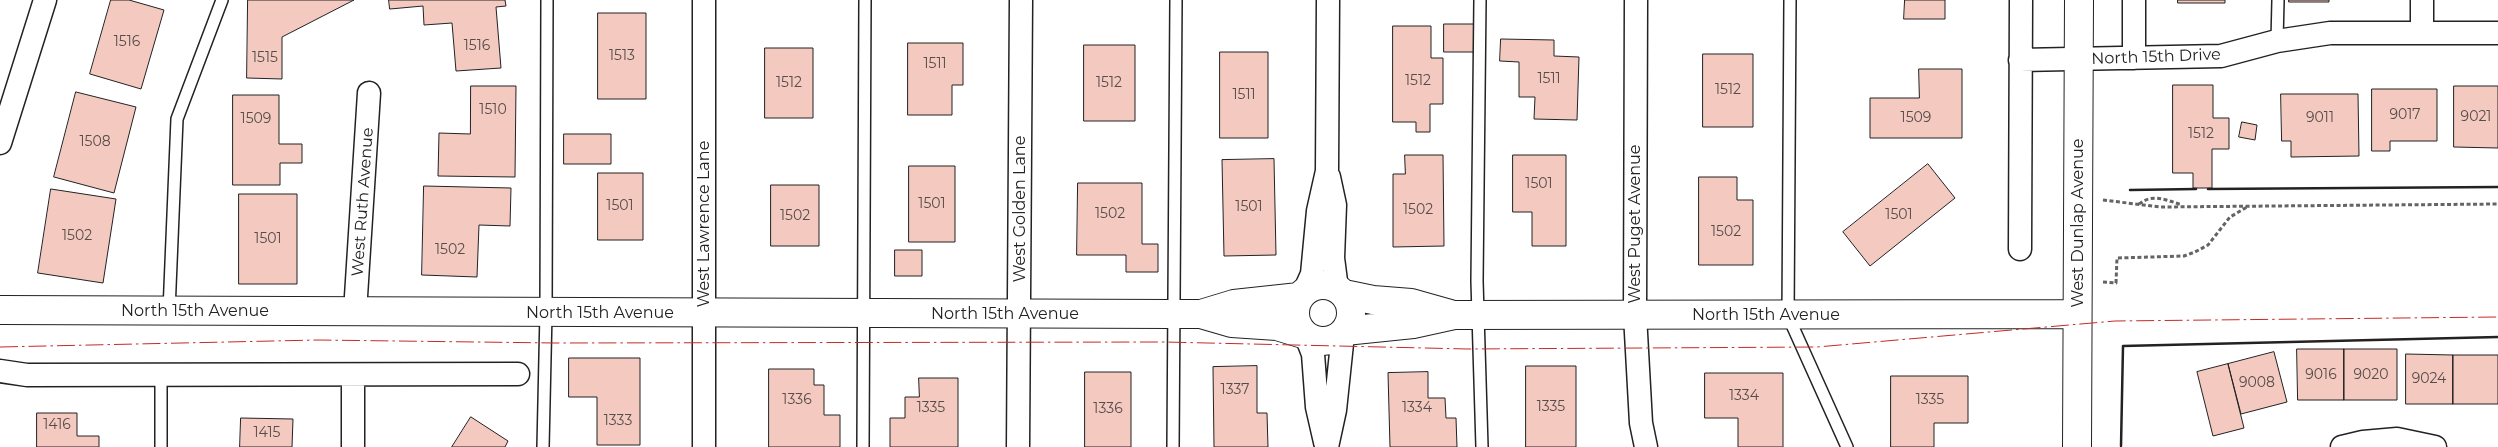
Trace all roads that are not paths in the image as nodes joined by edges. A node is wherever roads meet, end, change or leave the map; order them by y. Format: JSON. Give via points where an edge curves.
{"nodes":[{"id":1,"x":45,"y":0,"type":"edge"},
{"id":2,"x":222,"y":0,"type":"edge"},
{"id":3,"x":547,"y":0,"type":"edge"},
{"id":4,"x":704,"y":0,"type":"edge"},
{"id":5,"x":866,"y":0,"type":"edge"},
{"id":6,"x":1020,"y":0,"type":"edge"},
{"id":7,"x":1176,"y":0,"type":"edge"},
{"id":8,"x":1328,"y":0,"type":"edge"},
{"id":9,"x":1480,"y":0,"type":"edge"},
{"id":10,"x":1636,"y":0,"type":"edge"},
{"id":11,"x":1790,"y":0,"type":"edge"},
{"id":12,"x":2021,"y":0,"type":"edge"},
{"id":13,"x":2078,"y":0,"type":"edge"},
{"id":14,"x":2134,"y":0,"type":"edge"},
{"id":15,"x":2278,"y":0,"type":"edge"},
{"id":16,"x":2422,"y":0,"type":"edge"},
{"id":17,"x":2422,"y":33,"type":"junction"},
{"id":18,"x":2498,"y":33,"type":"edge"},
{"id":19,"x":2277,"y":41,"type":"junction"},
{"id":20,"x":2134,"y":58,"type":"junction"},
{"id":21,"x":2078,"y":59,"type":"junction"},
{"id":22,"x":2020,"y":60,"type":"junction"},
{"id":23,"x":369,"y":93,"type":"dead end"},
{"id":24,"x":0,"y":143,"type":"edge"},
{"id":25,"x":1327,"y":171,"type":"junction"},
{"id":26,"x":2020,"y":249,"type":"dead end"},
{"id":27,"x":1341,"y":291,"type":"junction"},
{"id":28,"x":1302,"y":295,"type":"junction"},
{"id":29,"x":0,"y":310,"type":"edge"},
{"id":30,"x":169,"y":310,"type":"junction"},
{"id":31,"x":355,"y":312,"type":"junction"},
{"id":32,"x":546,"y":312,"type":"junction"},
{"id":33,"x":704,"y":314,"type":"junction"},
{"id":34,"x":863,"y":314,"type":"junction"},
{"id":35,"x":1172,"y":314,"type":"junction"},
{"id":36,"x":1201,"y":314,"type":"junction"},
{"id":37,"x":2078,"y":314,"type":"junction"},
{"id":38,"x":1020,"y":315,"type":"junction"},
{"id":39,"x":1466,"y":315,"type":"junction"},
{"id":40,"x":1635,"y":316,"type":"junction"},
{"id":41,"x":1788,"y":316,"type":"junction"},
{"id":42,"x":1344,"y":333,"type":"junction"},
{"id":43,"x":1305,"y":335,"type":"junction"},
{"id":44,"x":0,"y":371,"type":"edge"},
{"id":45,"x":161,"y":374,"type":"junction"},
{"id":46,"x":518,"y":374,"type":"dead end"},
{"id":47,"x":353,"y":375,"type":"junction"},
{"id":48,"x":161,"y":447,"type":"edge"},
{"id":49,"x":353,"y":447,"type":"edge"},
{"id":50,"x":543,"y":447,"type":"edge"},
{"id":51,"x":704,"y":447,"type":"edge"},
{"id":52,"x":863,"y":447,"type":"edge"},
{"id":53,"x":1018,"y":447,"type":"edge"},
{"id":54,"x":1173,"y":447,"type":"edge"},
{"id":55,"x":1327,"y":447,"type":"edge"},
{"id":56,"x":1482,"y":447,"type":"edge"},
{"id":57,"x":1646,"y":447,"type":"edge"},
{"id":58,"x":1847,"y":447,"type":"edge"},
{"id":59,"x":2077,"y":447,"type":"edge"},
{"id":60,"x":2342,"y":447,"type":"edge"},
{"id":61,"x":2435,"y":447,"type":"edge"}],
"edges":[{"from":1,"to":24,"type":"street"},
{"from":2,"to":30,"type":"lane","via":[[177,119]]},
{"from":3,"to":32,"type":"lane"},
{"from":4,"to":33,"type":"street","name":"West Lawrence Lane"},
{"from":5,"to":34,"type":"lane"},
{"from":6,"to":38,"type":"street","name":"West Golden Lane"},
{"from":7,"to":35,"type":"lane"},
{"from":8,"to":25,"type":"street"},
{"from":9,"to":39,"type":"lane"},
{"from":10,"to":40,"type":"street","name":"West Puget Avenue"},
{"from":11,"to":41,"type":"lane"},
{"from":12,"to":22,"type":"street"},
{"from":13,"to":21,"type":"street","name":"West Dunlap Avenue"},
{"from":14,"to":20,"type":"street"},
{"from":15,"to":19,"type":"lane"},
{"from":16,"to":17,"type":"street"},
{"from":17,"to":18,"type":"street","name":"North 15th Drive"},
{"from":17,"to":19,"type":"street","name":"North 15th Drive","via":[[2330,33]]},
{"from":19,"to":20,"type":"street","name":"North 15th Drive","via":[[2221,56]]},
{"from":20,"to":21,"type":"street","name":"North 15th Drive"},
{"from":21,"to":22,"type":"street","name":"North 15th Drive"},
{"from":21,"to":37,"type":"street","name":"West Dunlap Avenue"},
{"from":22,"to":26,"type":"street"},
{"from":23,"to":31,"type":"street","name":"West Ruth Avenue"},
{"from":25,"to":27,"type":"street","via":[[1335,205],[1334,258]]},
{"from":25,"to":28,"type":"street","via":[[1318,211],[1312,274]]},
{"from":27,"to":28,"type":"street","name":"North 15th Avenue","via":[[1320,285]]},
{"from":27,"to":39,"type":"street","name":"North 15th Avenue","via":[[1373,300],[1411,303]]},
{"from":27,"to":42,"type":"street","via":[[1351,308],[1350,324]]},
{"from":28,"to":36,"type":"street","name":"North 15th Avenue","via":[[1234,304]]},
{"from":28,"to":43,"type":"street","via":[[1296,315]]},
{"from":29,"to":30,"type":"street","name":"North 15th Avenue"},
{"from":30,"to":31,"type":"street","name":"North 15th Avenue"},
{"from":31,"to":32,"type":"street","name":"North 15th Avenue"},
{"from":32,"to":33,"type":"street","name":"North 15th Avenue"},
{"from":32,"to":50,"type":"lane"},
{"from":33,"to":34,"type":"street","name":"North 15th Avenue"},
{"from":33,"to":51,"type":"street","name":"West Lawrence Lane"},
{"from":34,"to":38,"type":"street","name":"North 15th Avenue"},
{"from":34,"to":52,"type":"lane"},
{"from":35,"to":36,"type":"street","name":"North 15th Avenue"},
{"from":35,"to":38,"type":"street","name":"North 15th Avenue"},
{"from":35,"to":54,"type":"lane"},
{"from":36,"to":43,"type":"street","name":"North 15th Avenue","via":[[1232,323],[1277,326]]},
{"from":37,"to":41,"type":"street","name":"North 15th Avenue"},
{"from":37,"to":59,"type":"street","name":"West Dunlap Avenue"},
{"from":38,"to":53,"type":"street","name":"West Golden Lane"},
{"from":39,"to":40,"type":"street","name":"North 15th Avenue"},
{"from":39,"to":42,"type":"street","name":"North 15th Avenue"},
{"from":39,"to":56,"type":"lane"},
{"from":40,"to":41,"type":"street","name":"North 15th Avenue"},
{"from":40,"to":57,"type":"street","name":"West Puget Avenue","via":[[1641,423]]},
{"from":41,"to":58,"type":"lane"},
{"from":42,"to":43,"type":"street","name":"North 15th Avenue","via":[[1329,341],[1313,340]]},
{"from":42,"to":55,"type":"street"},
{"from":43,"to":55,"type":"street","via":[[1313,354],[1317,407]]},
{"from":44,"to":45,"type":"street","via":[[27,375]]},
{"from":45,"to":47,"type":"street"},
{"from":45,"to":48,"type":"lane"},
{"from":46,"to":47,"type":"street"},
{"from":47,"to":49,"type":"street"},
{"from":60,"to":61,"type":"street","via":[[2397,438]]}]}
